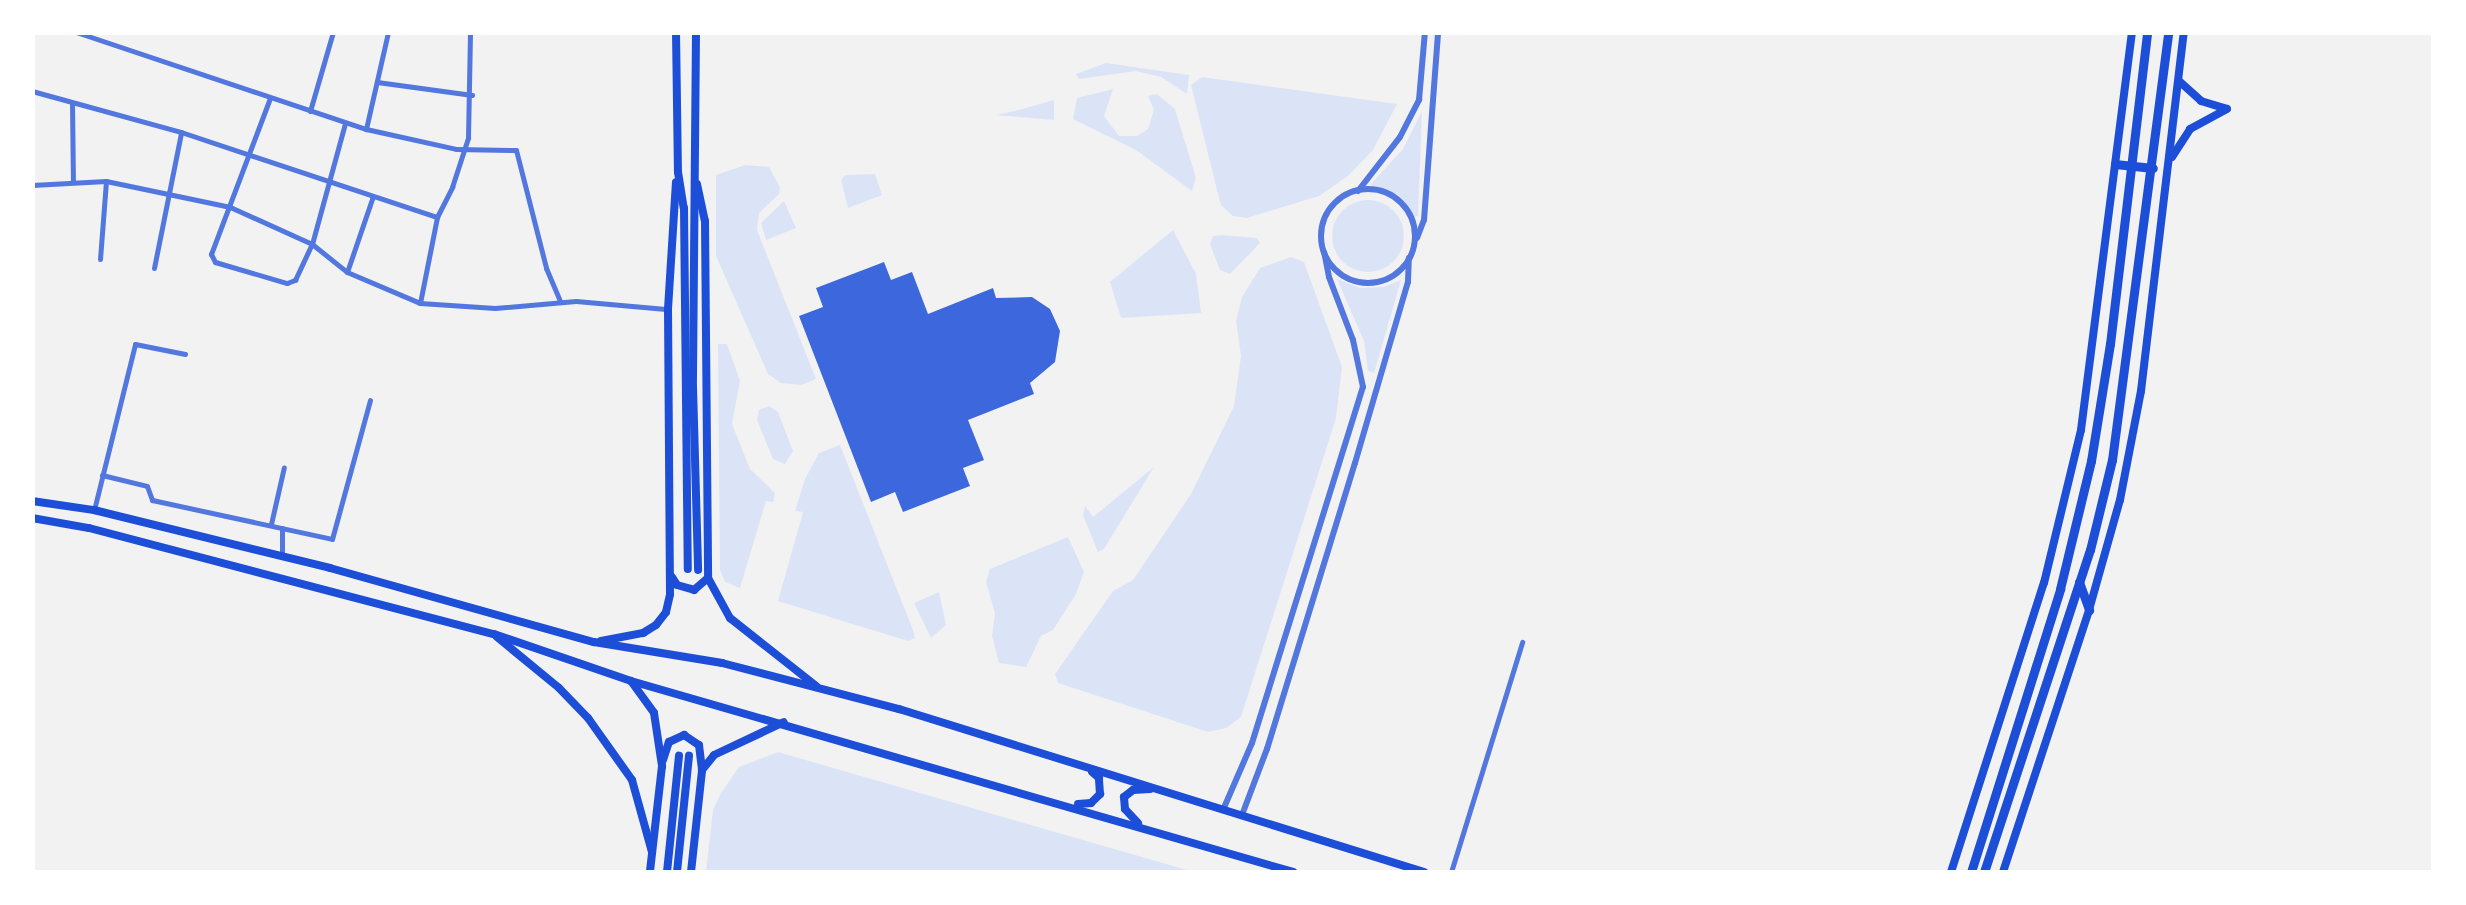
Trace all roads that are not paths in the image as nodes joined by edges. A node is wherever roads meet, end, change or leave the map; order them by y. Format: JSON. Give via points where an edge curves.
{"nodes":[{"id":1,"x":76,"y":32,"type":"edge"},
{"id":2,"x":334,"y":32,"type":"edge"},
{"id":3,"x":388,"y":32,"type":"edge"},
{"id":4,"x":470,"y":32,"type":"edge"},
{"id":5,"x":676,"y":32,"type":"edge"},
{"id":6,"x":696,"y":32,"type":"edge"},
{"id":7,"x":1425,"y":32,"type":"edge"},
{"id":8,"x":1438,"y":32,"type":"edge"},
{"id":9,"x":2132,"y":32,"type":"edge"},
{"id":10,"x":2148,"y":32,"type":"edge"},
{"id":11,"x":2168,"y":32,"type":"edge"},
{"id":12,"x":2184,"y":32,"type":"edge"},
{"id":13,"x":98,"y":36,"type":"edge"},
{"id":14,"x":2179,"y":81,"type":"junction"},
{"id":15,"x":377,"y":82,"type":"junction"},
{"id":16,"x":32,"y":91,"type":"edge"},
{"id":17,"x":472,"y":95,"type":"junction"},
{"id":18,"x":270,"y":98,"type":"junction"},
{"id":19,"x":1419,"y":100,"type":"junction"},
{"id":20,"x":1432,"y":101,"type":"junction"},
{"id":21,"x":72,"y":103,"type":"junction"},
{"id":22,"x":310,"y":111,"type":"junction"},
{"id":23,"x":345,"y":123,"type":"junction"},
{"id":24,"x":366,"y":128,"type":"junction"},
{"id":25,"x":182,"y":132,"type":"junction"},
{"id":26,"x":464,"y":150,"type":"junction"},
{"id":27,"x":248,"y":156,"type":"junction"},
{"id":28,"x":2115,"y":164,"type":"junction"},
{"id":29,"x":2132,"y":166,"type":"junction"},
{"id":30,"x":2169,"y":166,"type":"junction"},
{"id":31,"x":2153,"y":168,"type":"junction"},
{"id":32,"x":678,"y":172,"type":"junction"},
{"id":33,"x":73,"y":180,"type":"junction"},
{"id":34,"x":328,"y":180,"type":"junction"},
{"id":35,"x":106,"y":182,"type":"junction"},
{"id":36,"x":32,"y":184,"type":"edge"},
{"id":37,"x":697,"y":184,"type":"junction"},
{"id":38,"x":1358,"y":190,"type":"junction"},
{"id":39,"x":168,"y":194,"type":"junction"},
{"id":40,"x":373,"y":196,"type":"junction"},
{"id":41,"x":230,"y":207,"type":"junction"},
{"id":42,"x":437,"y":217,"type":"junction"},
{"id":43,"x":312,"y":244,"type":"junction"},
{"id":44,"x":1414,"y":244,"type":"junction"},
{"id":45,"x":1324,"y":252,"type":"junction"},
{"id":46,"x":100,"y":258,"type":"dead end"},
{"id":47,"x":1410,"y":258,"type":"junction"},
{"id":48,"x":154,"y":268,"type":"dead end"},
{"id":49,"x":348,"y":272,"type":"junction"},
{"id":50,"x":560,"y":301,"type":"junction"},
{"id":51,"x":420,"y":303,"type":"junction"},
{"id":52,"x":668,"y":309,"type":"junction"},
{"id":53,"x":186,"y":354,"type":"dead end"},
{"id":54,"x":1363,"y":386,"type":"junction"},
{"id":55,"x":1376,"y":392,"type":"junction"},
{"id":56,"x":370,"y":400,"type":"dead end"},
{"id":57,"x":1342,"y":458,"type":"junction"},
{"id":58,"x":1355,"y":463,"type":"junction"},
{"id":59,"x":284,"y":467,"type":"dead end"},
{"id":60,"x":102,"y":474,"type":"junction"},
{"id":61,"x":32,"y":501,"type":"edge"},
{"id":62,"x":94,"y":510,"type":"junction"},
{"id":63,"x":32,"y":518,"type":"edge"},
{"id":64,"x":271,"y":524,"type":"junction"},
{"id":65,"x":282,"y":528,"type":"junction"},
{"id":66,"x":282,"y":557,"type":"junction"},
{"id":67,"x":672,"y":578,"type":"junction"},
{"id":68,"x":708,"y":578,"type":"junction"},
{"id":69,"x":2079,"y":582,"type":"junction"},
{"id":70,"x":2089,"y":610,"type":"junction"},
{"id":71,"x":494,"y":634,"type":"junction"},
{"id":72,"x":594,"y":642,"type":"junction"},
{"id":73,"x":1522,"y":642,"type":"dead end"},
{"id":74,"x":631,"y":681,"type":"junction"},
{"id":75,"x":818,"y":688,"type":"junction"},
{"id":76,"x":784,"y":722,"type":"junction"},
{"id":77,"x":662,"y":766,"type":"junction"},
{"id":78,"x":1088,"y":768,"type":"junction"},
{"id":79,"x":702,"y":770,"type":"junction"},
{"id":80,"x":1154,"y":789,"type":"junction"},
{"id":81,"x":1068,"y":804,"type":"junction"},
{"id":82,"x":1223,"y":810,"type":"junction"},
{"id":83,"x":1242,"y":816,"type":"junction"},
{"id":84,"x":1141,"y":826,"type":"junction"},
{"id":85,"x":652,"y":852,"type":"junction"},
{"id":86,"x":650,"y":872,"type":"edge"},
{"id":87,"x":668,"y":872,"type":"edge"},
{"id":88,"x":678,"y":872,"type":"edge"},
{"id":89,"x":690,"y":872,"type":"edge"},
{"id":90,"x":1293,"y":872,"type":"edge"},
{"id":91,"x":1424,"y":872,"type":"edge"},
{"id":92,"x":1451,"y":872,"type":"edge"},
{"id":93,"x":1951,"y":872,"type":"edge"},
{"id":94,"x":1971,"y":872,"type":"edge"},
{"id":95,"x":1984,"y":872,"type":"edge"},
{"id":96,"x":2003,"y":872,"type":"edge"}],
"edges":[{"from":1,"to":13,"type":"street"},
{"from":2,"to":22,"type":"street"},
{"from":3,"to":15,"type":"street"},
{"from":4,"to":17,"type":"street"},
{"from":5,"to":32,"type":"main road"},
{"from":6,"to":37,"type":"main road"},
{"from":7,"to":19,"type":"street"},
{"from":8,"to":20,"type":"street"},
{"from":9,"to":28,"type":"main road"},
{"from":10,"to":29,"type":"highway"},
{"from":11,"to":31,"type":"highway"},
{"from":12,"to":14,"type":"main road"},
{"from":13,"to":18,"type":"street"},
{"from":14,"to":30,"type":"main road"},
{"from":14,"to":30,"type":"main road","via":[[2200,101],[2227,109],[2190,129]]},
{"from":15,"to":17,"type":"street"},
{"from":15,"to":24,"type":"street"},
{"from":16,"to":21,"type":"street"},
{"from":17,"to":26,"type":"street"},
{"from":18,"to":22,"type":"street"},
{"from":18,"to":27,"type":"street"},
{"from":19,"to":20,"type":"street"},
{"from":19,"to":38,"type":"street","via":[[1400,137]]},
{"from":20,"to":44,"type":"street","via":[[1424,220]]},
{"from":21,"to":25,"type":"street"},
{"from":21,"to":33,"type":"street"},
{"from":22,"to":23,"type":"street"},
{"from":23,"to":24,"type":"street"},
{"from":23,"to":34,"type":"street"},
{"from":24,"to":26,"type":"street"},
{"from":25,"to":27,"type":"street"},
{"from":25,"to":39,"type":"street"},
{"from":26,"to":42,"type":"street"},
{"from":26,"to":50,"type":"street","via":[[516,150]]},
{"from":27,"to":34,"type":"street"},
{"from":27,"to":41,"type":"street"},
{"from":28,"to":29,"type":"highway"},
{"from":28,"to":93,"type":"main road","via":[[2069,488]]},
{"from":29,"to":31,"type":"highway"},
{"from":29,"to":94,"type":"highway","via":[[2088,476],[2060,589]]},
{"from":30,"to":70,"type":"main road","via":[[2135,428]]},
{"from":31,"to":69,"type":"highway","via":[[2119,424]]},
{"from":32,"to":37,"type":"main road","via":[[693,570]]},
{"from":32,"to":52,"type":"main road"},
{"from":33,"to":35,"type":"street"},
{"from":33,"to":36,"type":"street"},
{"from":34,"to":40,"type":"street"},
{"from":34,"to":43,"type":"street"},
{"from":35,"to":39,"type":"street"},
{"from":35,"to":46,"type":"street"},
{"from":37,"to":68,"type":"main road","via":[[705,221]]},
{"from":38,"to":44,"type":"street","via":[[1400,202],[1414,228]]},
{"from":38,"to":45,"type":"street","via":[[1327,214]]},
{"from":39,"to":41,"type":"street"},
{"from":39,"to":48,"type":"street"},
{"from":40,"to":42,"type":"street"},
{"from":40,"to":49,"type":"street"},
{"from":41,"to":43,"type":"street"},
{"from":41,"to":43,"type":"street","via":[[211,254],[214,262],[292,283]]},
{"from":42,"to":51,"type":"street"},
{"from":43,"to":49,"type":"street"},
{"from":44,"to":47,"type":"street"},
{"from":45,"to":47,"type":"street","via":[[1338,272],[1363,283],[1390,278]]},
{"from":45,"to":54,"type":"street"},
{"from":47,"to":55,"type":"street"},
{"from":49,"to":51,"type":"street"},
{"from":50,"to":51,"type":"street","via":[[495,308]]},
{"from":50,"to":52,"type":"street"},
{"from":52,"to":67,"type":"main road"},
{"from":53,"to":60,"type":"street","via":[[135,344]]},
{"from":54,"to":55,"type":"street"},
{"from":54,"to":57,"type":"street"},
{"from":55,"to":58,"type":"street"},
{"from":56,"to":65,"type":"street","via":[[332,540]]},
{"from":57,"to":58,"type":"street"},
{"from":57,"to":82,"type":"street","via":[[1252,744]]},
{"from":58,"to":83,"type":"street"},
{"from":59,"to":64,"type":"street"},
{"from":60,"to":62,"type":"street"},
{"from":60,"to":64,"type":"street","via":[[147,486],[152,500]]},
{"from":61,"to":62,"type":"main road"},
{"from":62,"to":66,"type":"main road"},
{"from":63,"to":71,"type":"main road"},
{"from":64,"to":65,"type":"street"},
{"from":65,"to":66,"type":"street"},
{"from":66,"to":72,"type":"main road"},
{"from":67,"to":68,"type":"main road","via":[[694,590]]},
{"from":67,"to":72,"type":"main road","via":[[666,612],[656,625]]},
{"from":68,"to":75,"type":"main road","via":[[730,618]]},
{"from":69,"to":70,"type":"highway"},
{"from":69,"to":95,"type":"highway"},
{"from":70,"to":96,"type":"main road"},
{"from":71,"to":74,"type":"main road"},
{"from":71,"to":85,"type":"main road","via":[[588,718],[632,780]]},
{"from":72,"to":75,"type":"main road","via":[[722,663]]},
{"from":73,"to":92,"type":"street"},
{"from":74,"to":76,"type":"main road"},
{"from":74,"to":77,"type":"main road","via":[[654,713]]},
{"from":75,"to":78,"type":"main road"},
{"from":76,"to":79,"type":"main road","via":[[714,755]]},
{"from":76,"to":81,"type":"main road"},
{"from":77,"to":79,"type":"main road","via":[[669,742],[684,735],[699,745]]},
{"from":77,"to":85,"type":"main road"},
{"from":78,"to":80,"type":"main road"},
{"from":78,"to":81,"type":"main road","via":[[1099,778],[1100,794],[1091,803]]},
{"from":79,"to":89,"type":"main road"},
{"from":80,"to":82,"type":"main road"},
{"from":80,"to":84,"type":"main road","via":[[1124,797],[1125,809]]},
{"from":81,"to":84,"type":"main road"},
{"from":82,"to":83,"type":"main road"},
{"from":83,"to":91,"type":"main road"},
{"from":84,"to":90,"type":"main road"},
{"from":85,"to":86,"type":"main road"},
{"from":87,"to":88,"type":"main road","via":[[684,756]]}]}
